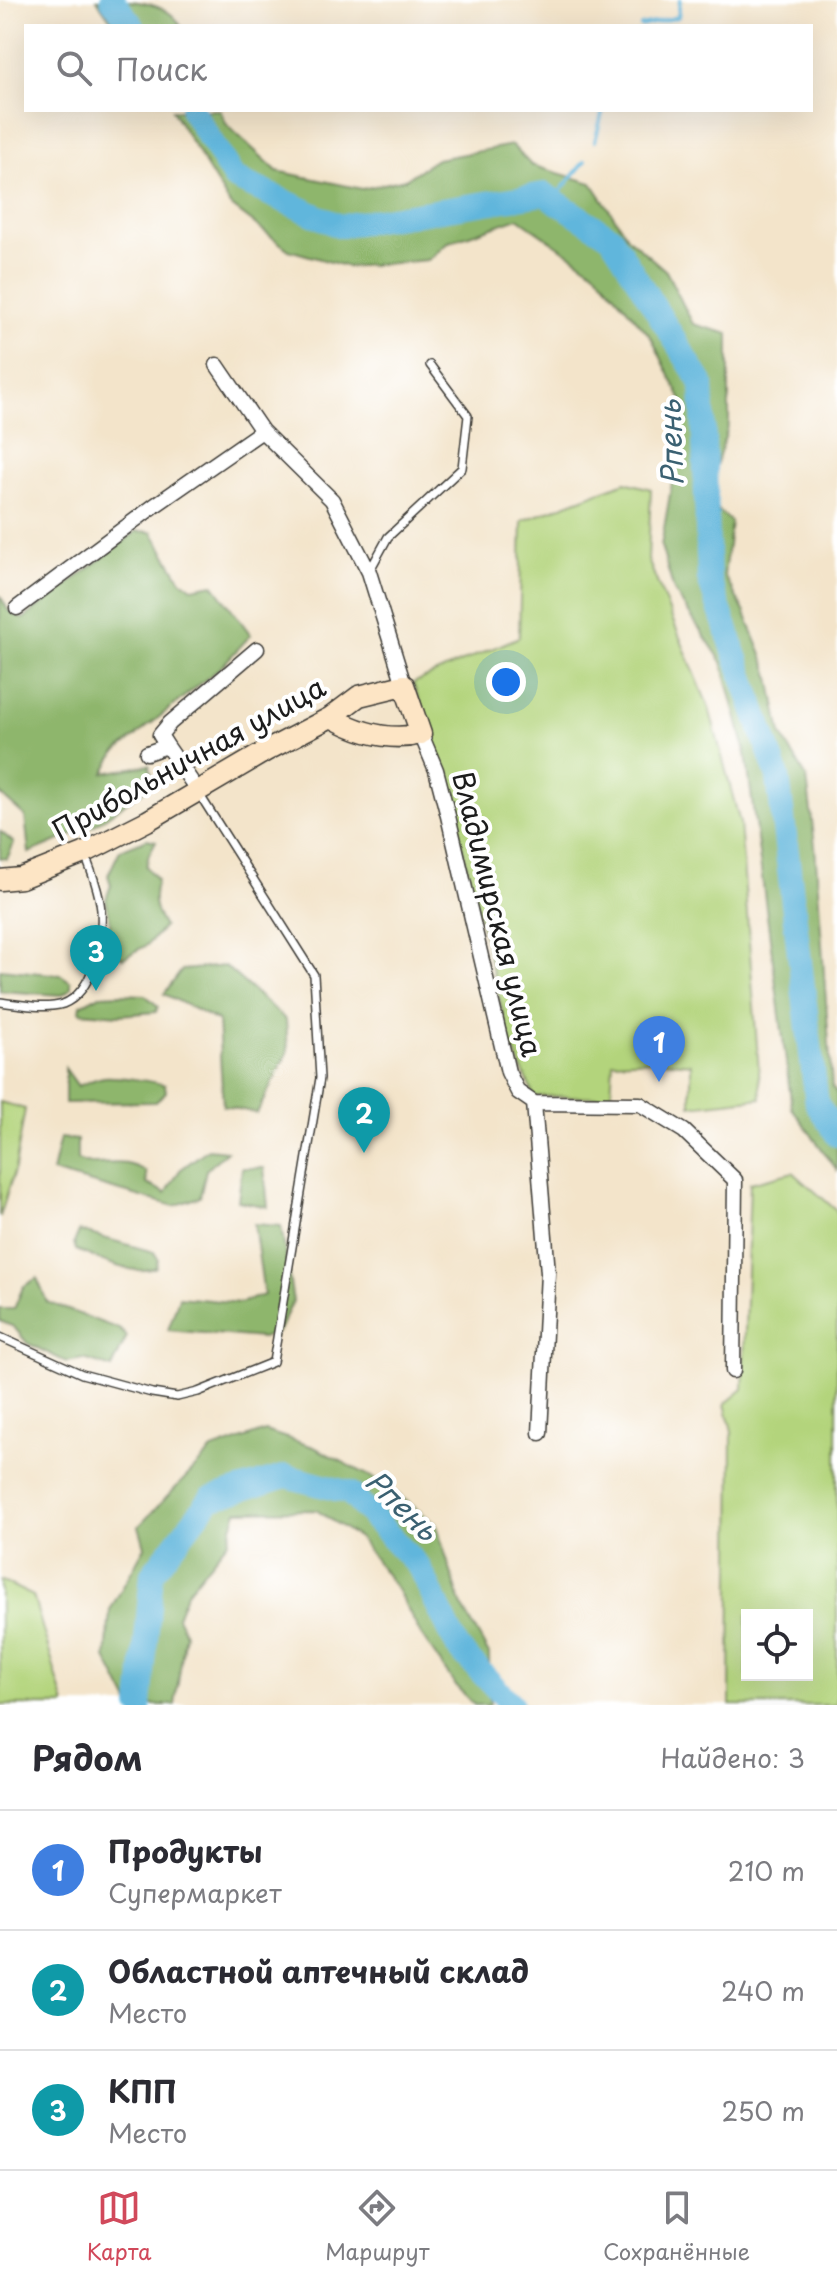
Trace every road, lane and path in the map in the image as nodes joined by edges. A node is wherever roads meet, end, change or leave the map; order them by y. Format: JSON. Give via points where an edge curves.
{"nodes":[{"id":1,"x":217,"y":365,"type":"dead end"},
{"id":2,"x":430,"y":365,"type":"dead end"},
{"id":3,"x":262,"y":431,"type":"junction"},
{"id":4,"x":369,"y":572,"type":"junction"},
{"id":5,"x":17,"y":608,"type":"dead end"},
{"id":6,"x":257,"y":649,"type":"dead end"},
{"id":7,"x":404,"y":685,"type":"junction"},
{"id":8,"x":331,"y":717,"type":"junction"},
{"id":9,"x":421,"y":734,"type":"junction"},
{"id":10,"x":167,"y":746,"type":"junction"},
{"id":11,"x":147,"y":753,"type":"dead end"},
{"id":12,"x":198,"y":791,"type":"junction"},
{"id":13,"x":84,"y":853,"type":"junction"},
{"id":14,"x":0,"y":880,"type":"edge"},
{"id":15,"x":0,"y":1002,"type":"edge"},
{"id":16,"x":534,"y":1103,"type":"junction"},
{"id":17,"x":0,"y":1337,"type":"edge"},
{"id":18,"x":733,"y":1371,"type":"dead end"},
{"id":19,"x":540,"y":1433,"type":"dead end"}],
"edges":[{"from":1,"to":3,"type":"street"},
{"from":2,"to":4,"type":"lane","via":[[468,416],[462,468],[388,537]]},
{"from":3,"to":4,"type":"street","via":[[332,500]]},
{"from":3,"to":5,"type":"street"},
{"from":4,"to":7,"type":"street"},
{"from":6,"to":10,"type":"street","via":[[170,723],[160,735]]},
{"from":7,"to":8,"type":"street","name":"Прибольничная улица","via":[[359,696]]},
{"from":7,"to":9,"type":"street"},
{"from":8,"to":9,"type":"street","via":[[385,737]]},
{"from":8,"to":12,"type":"street","name":"Прибольничная улица"},
{"from":9,"to":16,"type":"street","name":"Владимирская улица","via":[[448,816],[508,1072],[518,1092]]},
{"from":10,"to":11,"type":"street"},
{"from":10,"to":12,"type":"street"},
{"from":12,"to":13,"type":"street","name":"Прибольничная улица"},
{"from":12,"to":17,"type":"lane","via":[[314,975],[320,1078],[273,1362],[177,1397],[82,1374]]},
{"from":13,"to":14,"type":"street","name":"Прибольничная улица","via":[[21,878]]},
{"from":13,"to":15,"type":"lane","via":[[101,911],[99,942],[85,987],[63,1004]]},
{"from":16,"to":18,"type":"street","via":[[640,1104],[684,1131],[735,1180]]},
{"from":16,"to":19,"type":"street","via":[[548,1273]]}]}
